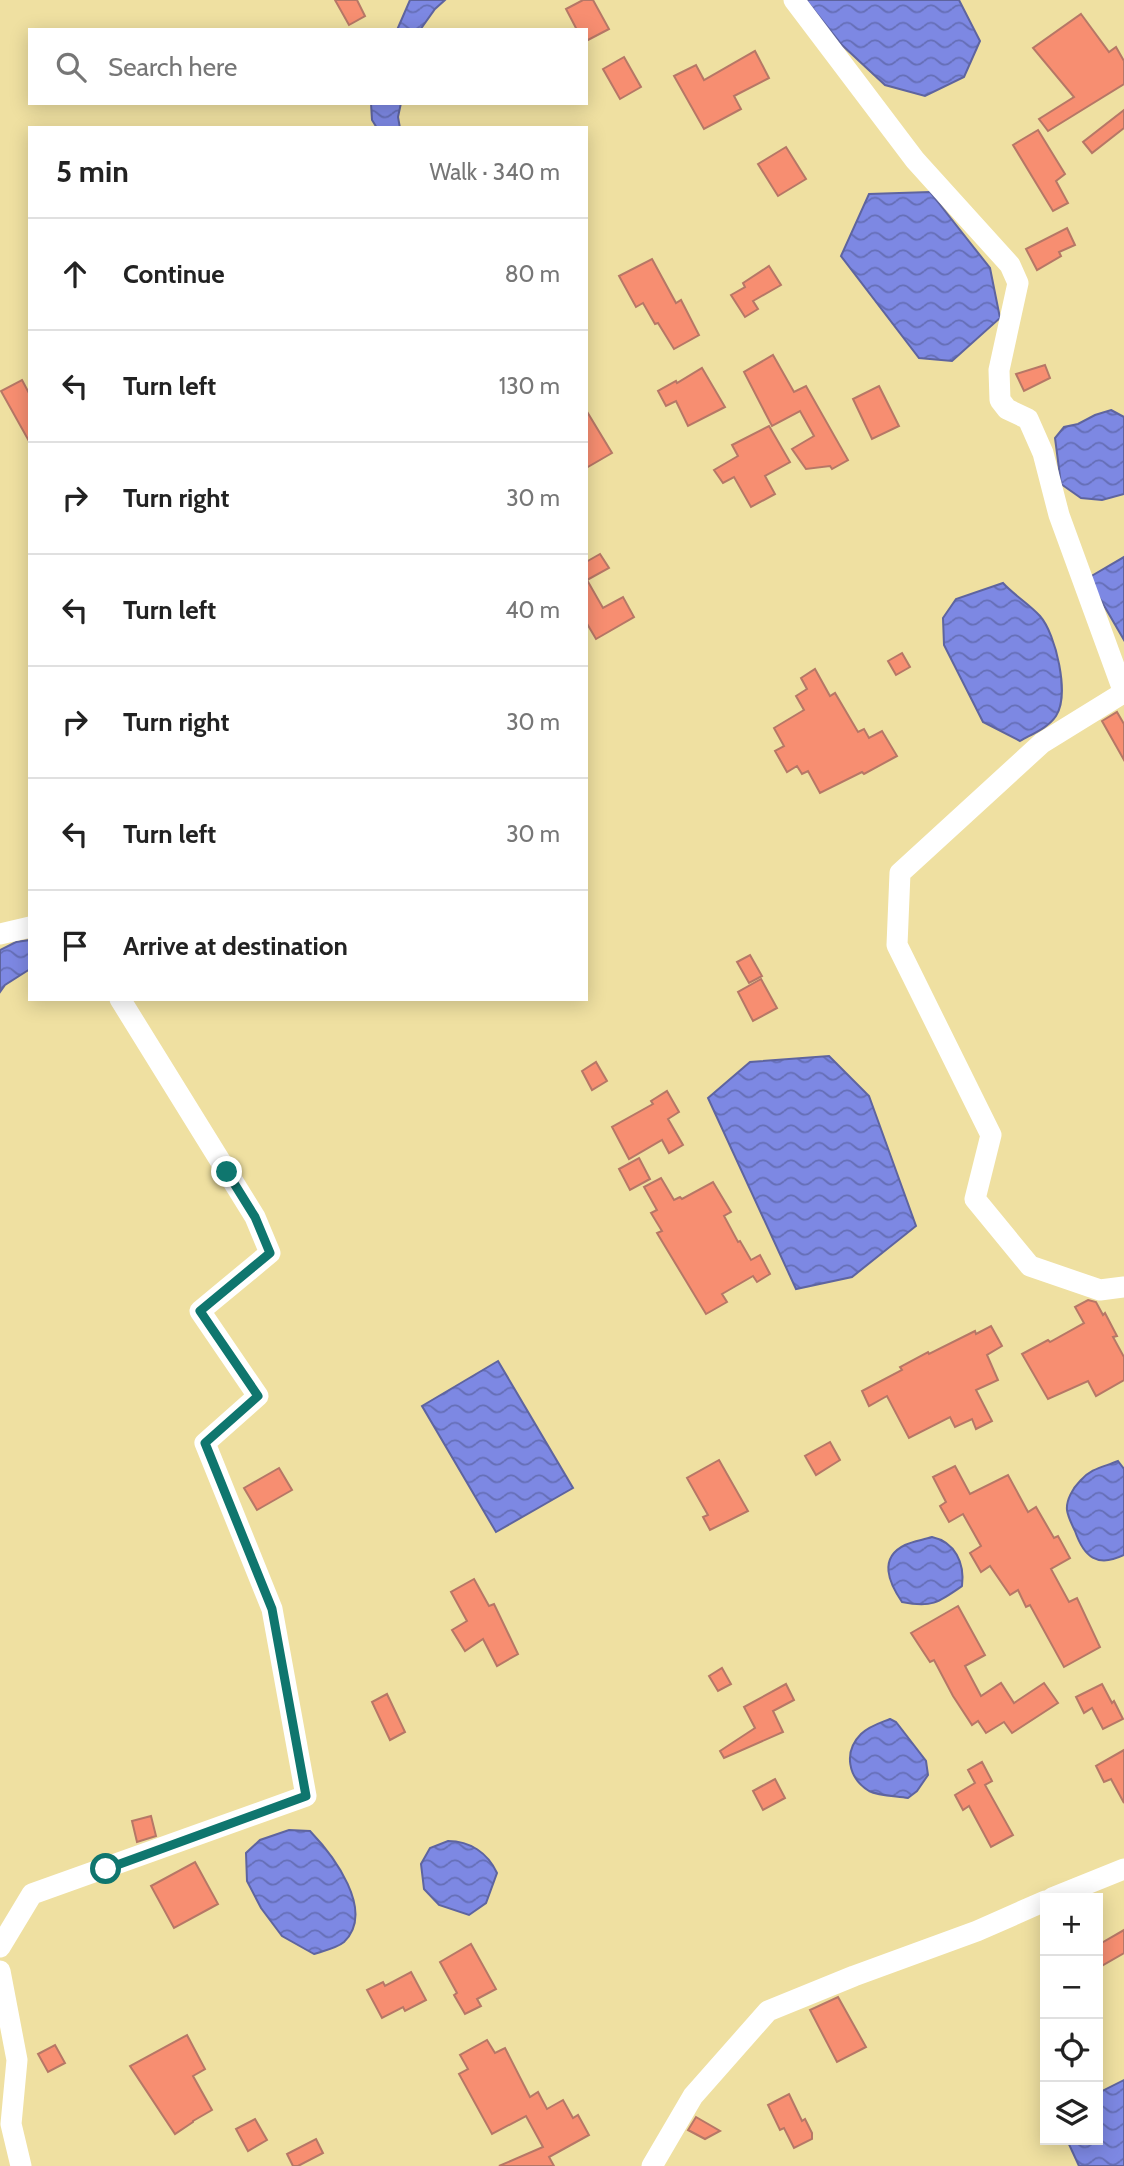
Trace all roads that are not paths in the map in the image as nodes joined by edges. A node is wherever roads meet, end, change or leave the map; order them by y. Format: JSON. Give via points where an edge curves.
{"nodes":[{"id":1,"x":794,"y":0,"type":"edge"},
{"id":2,"x":1124,"y":693,"type":"edge"},
{"id":3,"x":28,"y":927,"type":"edge"},
{"id":4,"x":0,"y":934,"type":"edge"},
{"id":5,"x":125,"y":1008,"type":"edge"},
{"id":6,"x":1124,"y":1287,"type":"edge"},
{"id":7,"x":1124,"y":1869,"type":"edge"},
{"id":8,"x":1064,"y":1893,"type":"edge"},
{"id":9,"x":1040,"y":1903,"type":"edge"},
{"id":10,"x":0,"y":1947,"type":"edge"},
{"id":11,"x":0,"y":1971,"type":"edge"},
{"id":12,"x":21,"y":2166,"type":"edge"},
{"id":13,"x":652,"y":2166,"type":"edge"}],
"edges":[{"from":1,"to":2,"type":"street","via":[[915,160],[1010,265],[1018,283],[999,370],[1000,400],[1007,409],[1028,419],[1043,453],[1059,515]]},
{"from":2,"to":6,"type":"street","via":[[1042,743],[900,873],[897,945],[991,1135],[975,1199],[1030,1266],[1100,1290]]},
{"from":3,"to":4,"type":"street"},
{"from":5,"to":10,"type":"street","via":[[255,1217],[270,1253],[200,1311],[258,1396],[205,1443],[272,1609],[306,1796],[32,1895]]},
{"from":7,"to":8,"type":"street"},
{"from":9,"to":13,"type":"street","via":[[768,2011],[693,2095]]},
{"from":11,"to":12,"type":"street","via":[[17,2060],[11,2124]]}]}
